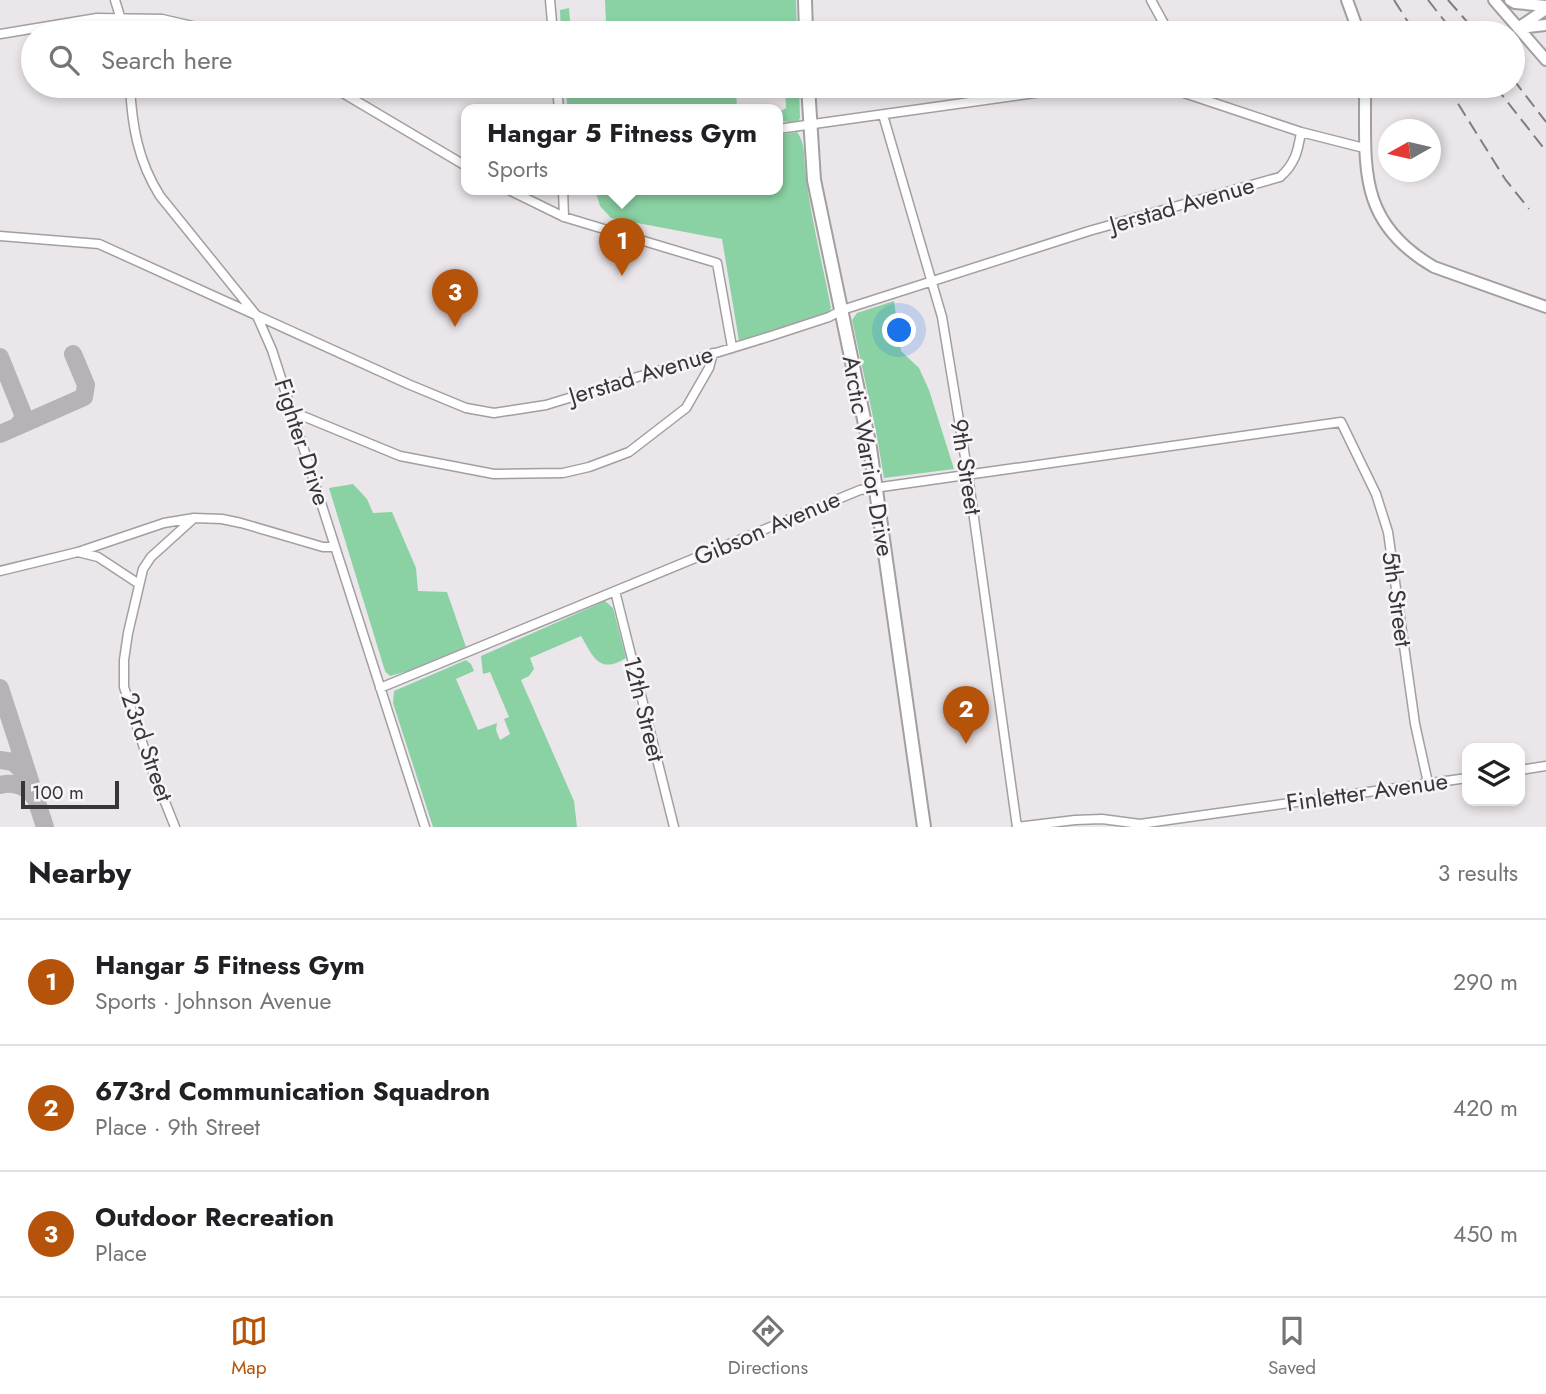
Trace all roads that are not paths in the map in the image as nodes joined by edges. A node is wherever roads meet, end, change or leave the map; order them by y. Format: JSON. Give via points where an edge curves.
{"nodes":[{"id":1,"x":115,"y":0,"type":"edge"},
{"id":2,"x":550,"y":0,"type":"edge"},
{"id":3,"x":805,"y":0,"type":"edge"},
{"id":4,"x":1150,"y":0,"type":"edge"},
{"id":5,"x":1348,"y":0,"type":"edge"},
{"id":6,"x":1494,"y":0,"type":"edge"},
{"id":7,"x":1510,"y":0,"type":"edge"},
{"id":8,"x":1546,"y":8,"type":"edge"},
{"id":9,"x":122,"y":19,"type":"junction"},
{"id":10,"x":79,"y":21,"type":"edge"},
{"id":11,"x":171,"y":21,"type":"edge"},
{"id":12,"x":552,"y":21,"type":"edge"},
{"id":13,"x":806,"y":21,"type":"edge"},
{"id":14,"x":1162,"y":21,"type":"edge"},
{"id":15,"x":1355,"y":21,"type":"edge"},
{"id":16,"x":1512,"y":21,"type":"edge"},
{"id":17,"x":1525,"y":23,"type":"edge"},
{"id":18,"x":1546,"y":25,"type":"edge"},
{"id":19,"x":1525,"y":27,"type":"edge"},
{"id":20,"x":21,"y":31,"type":"edge"},
{"id":21,"x":0,"y":34,"type":"edge"},
{"id":22,"x":1525,"y":36,"type":"edge"},
{"id":23,"x":1546,"y":60,"type":"edge"},
{"id":24,"x":131,"y":98,"type":"edge"},
{"id":25,"x":351,"y":98,"type":"edge"},
{"id":26,"x":808,"y":98,"type":"edge"},
{"id":27,"x":1001,"y":98,"type":"edge"},
{"id":28,"x":1201,"y":98,"type":"edge"},
{"id":29,"x":1365,"y":98,"type":"edge"},
{"id":30,"x":883,"y":115,"type":"junction"},
{"id":31,"x":809,"y":125,"type":"junction"},
{"id":32,"x":783,"y":128,"type":"edge"},
{"id":33,"x":1301,"y":132,"type":"junction"},
{"id":34,"x":1364,"y":148,"type":"junction"},
{"id":35,"x":461,"y":163,"type":"edge"},
{"id":36,"x":519,"y":195,"type":"edge"},
{"id":37,"x":563,"y":195,"type":"edge"},
{"id":38,"x":564,"y":217,"type":"junction"},
{"id":39,"x":0,"y":236,"type":"edge"},
{"id":40,"x":934,"y":282,"type":"junction"},
{"id":41,"x":1546,"y":307,"type":"edge"},
{"id":42,"x":842,"y":310,"type":"junction"},
{"id":43,"x":257,"y":316,"type":"junction"},
{"id":44,"x":732,"y":347,"type":"junction"},
{"id":45,"x":713,"y":353,"type":"junction"},
{"id":46,"x":293,"y":412,"type":"junction"},
{"id":47,"x":1341,"y":422,"type":"joint"},
{"id":48,"x":968,"y":475,"type":"junction"},
{"id":49,"x":875,"y":489,"type":"junction"},
{"id":50,"x":194,"y":518,"type":"junction"},
{"id":51,"x":335,"y":547,"type":"junction"},
{"id":52,"x":78,"y":552,"type":"junction"},
{"id":53,"x":0,"y":571,"type":"edge"},
{"id":54,"x":139,"y":583,"type":"junction"},
{"id":55,"x":615,"y":591,"type":"junction"},
{"id":56,"x":380,"y":688,"type":"junction"},
{"id":57,"x":1546,"y":766,"type":"edge"},
{"id":58,"x":1525,"y":769,"type":"edge"},
{"id":59,"x":1462,"y":779,"type":"edge"},
{"id":60,"x":1428,"y":783,"type":"junction"},
{"id":61,"x":175,"y":827,"type":"edge"},
{"id":62,"x":425,"y":827,"type":"edge"},
{"id":63,"x":674,"y":827,"type":"edge"},
{"id":64,"x":924,"y":827,"type":"edge"},
{"id":65,"x":1017,"y":827,"type":"edge"}],
"edges":[{"from":1,"to":9,"type":"street"},
{"from":2,"to":12,"type":"street"},
{"from":3,"to":13,"type":"main road"},
{"from":4,"to":14,"type":"street"},
{"from":5,"to":15,"type":"street"},
{"from":6,"to":16,"type":"street"},
{"from":7,"to":8,"type":"street"},
{"from":8,"to":17,"type":"street"},
{"from":9,"to":10,"type":"street"},
{"from":9,"to":11,"type":"street"},
{"from":18,"to":19,"type":"street"},
{"from":20,"to":21,"type":"street"},
{"from":22,"to":23,"type":"street"},
{"from":24,"to":43,"type":"street","name":"Fighter Drive","via":[[135,138],[150,180]]},
{"from":25,"to":35,"type":"street"},
{"from":26,"to":31,"type":"main road","name":"Arctic Warrior Drive"},
{"from":27,"to":30,"type":"street"},
{"from":28,"to":33,"type":"street"},
{"from":29,"to":34,"type":"street"},
{"from":30,"to":31,"type":"street"},
{"from":30,"to":40,"type":"street","name":"9th Street"},
{"from":31,"to":32,"type":"street"},
{"from":31,"to":42,"type":"main road","name":"Arctic Warrior Drive","via":[[814,180]]},
{"from":33,"to":34,"type":"street"},
{"from":33,"to":40,"type":"street","name":"Jerstad Avenue","via":[[1296,158],[1280,177],[1089,231]]},
{"from":34,"to":41,"type":"street","via":[[1373,202],[1406,248],[1434,267]]},
{"from":36,"to":38,"type":"street"},
{"from":37,"to":38,"type":"street"},
{"from":38,"to":44,"type":"street","via":[[717,263]]},
{"from":39,"to":43,"type":"street","name":"Jerstad Avenue","via":[[99,244]]},
{"from":40,"to":42,"type":"street","name":"Jerstad Avenue"},
{"from":40,"to":48,"type":"street","name":"9th Street"},
{"from":42,"to":44,"type":"street","name":"Jerstad Avenue"},
{"from":42,"to":49,"type":"main road","name":"Arctic Warrior Drive"},
{"from":43,"to":45,"type":"street","name":"Jerstad Avenue","via":[[466,408],[494,413],[546,405]]},
{"from":43,"to":46,"type":"street","name":"Fighter Drive"},
{"from":44,"to":45,"type":"street","name":"Jerstad Avenue"},
{"from":45,"to":46,"type":"street","via":[[686,408],[629,452],[563,473],[494,474],[400,456]]},
{"from":46,"to":51,"type":"street","name":"Fighter Drive"},
{"from":47,"to":48,"type":"street","name":"Gibson Avenue"},
{"from":47,"to":60,"type":"street","name":"5th Street","via":[[1376,494],[1388,532],[1415,724]]},
{"from":48,"to":49,"type":"street","name":"Gibson Avenue"},
{"from":48,"to":65,"type":"street","name":"9th Street"},
{"from":49,"to":55,"type":"street","name":"Gibson Avenue","via":[[845,495]]},
{"from":49,"to":64,"type":"main road","name":"Arctic Warrior Drive"},
{"from":50,"to":51,"type":"street","via":[[222,519]]},
{"from":50,"to":52,"type":"street","via":[[164,523]]},
{"from":50,"to":54,"type":"street","name":"23rd Street","via":[[151,557]]},
{"from":51,"to":56,"type":"street","name":"Fighter Drive"},
{"from":52,"to":53,"type":"street"},
{"from":52,"to":54,"type":"street","via":[[98,557]]},
{"from":54,"to":61,"type":"street","name":"23rd Street","via":[[124,660],[124,687]]},
{"from":55,"to":56,"type":"street","name":"Gibson Avenue"},
{"from":55,"to":63,"type":"street","name":"12th Street"},
{"from":56,"to":62,"type":"street","name":"Fighter Drive"},
{"from":57,"to":58,"type":"street"},
{"from":59,"to":60,"type":"street","name":"Finletter Avenue"},
{"from":60,"to":65,"type":"street","name":"Finletter Avenue","via":[[1140,824],[1102,819]]}]}
